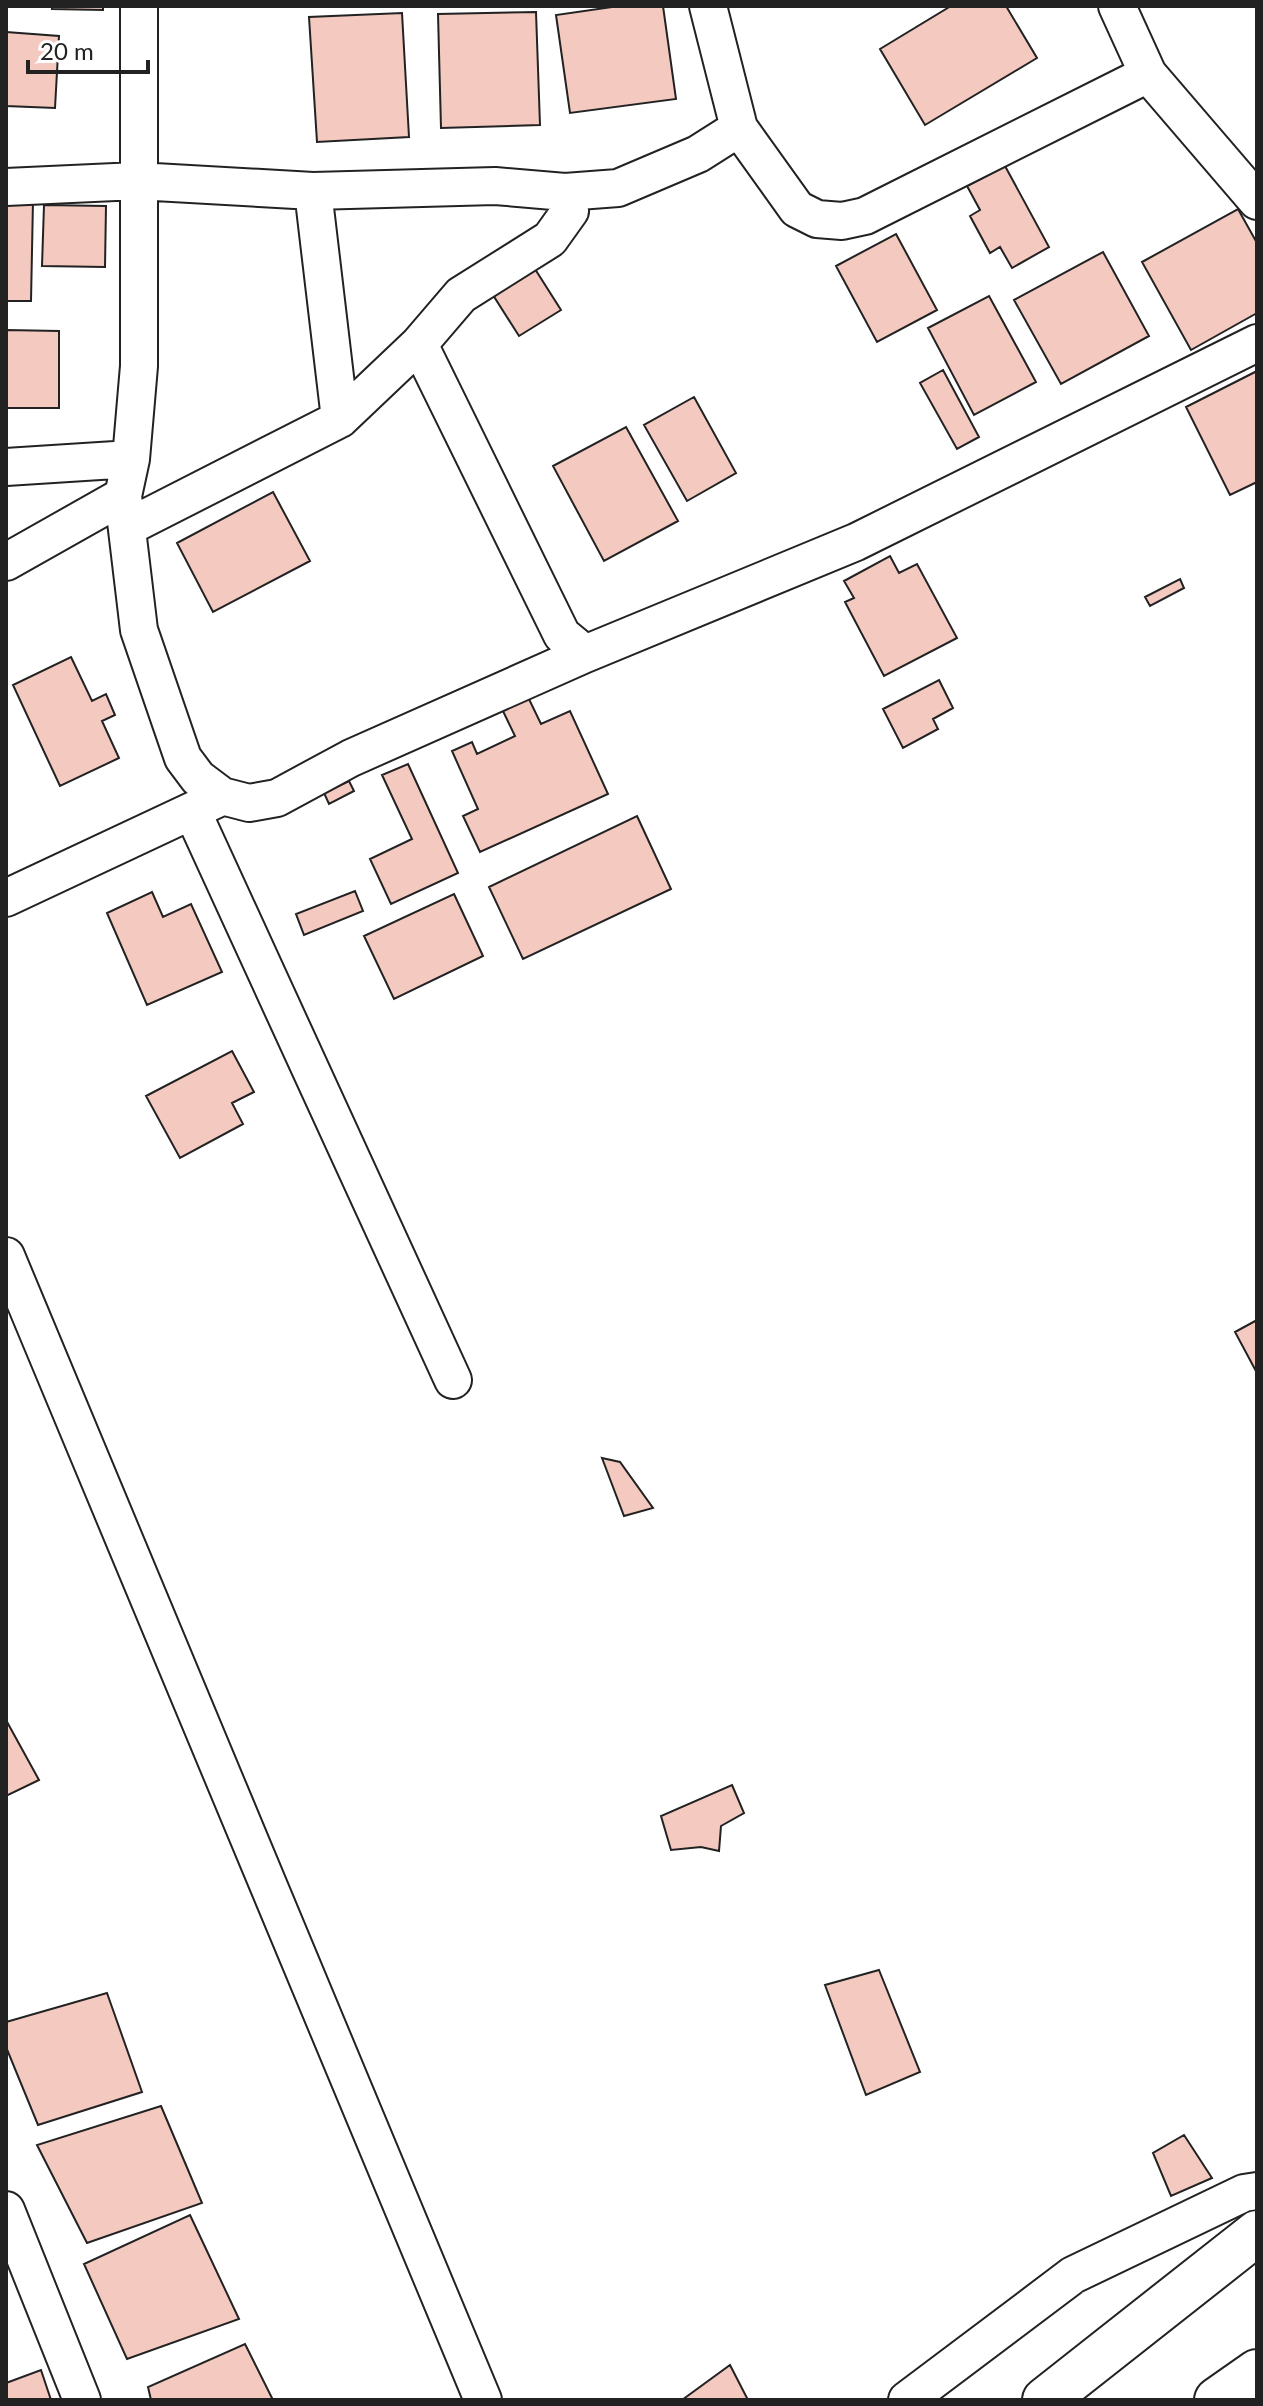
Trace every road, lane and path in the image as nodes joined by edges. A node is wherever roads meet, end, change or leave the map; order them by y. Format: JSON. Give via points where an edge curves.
{"nodes":[{"id":1,"x":139,"y":6,"type":"edge"},
{"id":2,"x":708,"y":6,"type":"edge"},
{"id":3,"x":1117,"y":6,"type":"edge"},
{"id":4,"x":1148,"y":74,"type":"junction"},
{"id":5,"x":739,"y":128,"type":"junction"},
{"id":6,"x":137,"y":181,"type":"junction"},
{"id":7,"x":6,"y":187,"type":"edge"},
{"id":8,"x":313,"y":191,"type":"junction"},
{"id":9,"x":565,"y":192,"type":"junction"},
{"id":10,"x":1257,"y":201,"type":"edge"},
{"id":11,"x":1257,"y":343,"type":"edge"},
{"id":12,"x":419,"y":344,"type":"junction"},
{"id":13,"x":340,"y":419,"type":"junction"},
{"id":14,"x":131,"y":459,"type":"junction"},
{"id":15,"x":6,"y":467,"type":"edge"},
{"id":16,"x":126,"y":512,"type":"junction"},
{"id":17,"x":6,"y":562,"type":"edge"},
{"id":18,"x":585,"y":654,"type":"junction"},
{"id":19,"x":207,"y":804,"type":"junction"},
{"id":20,"x":6,"y":898,"type":"edge"},
{"id":21,"x":6,"y":1256,"type":"edge"},
{"id":22,"x":453,"y":1380,"type":"dead end"},
{"id":23,"x":1257,"y":2191,"type":"edge"},
{"id":24,"x":6,"y":2210,"type":"edge"},
{"id":25,"x":1257,"y":2233,"type":"edge"},
{"id":26,"x":1257,"y":2372,"type":"edge"},
{"id":27,"x":82,"y":2400,"type":"edge"},
{"id":28,"x":483,"y":2400,"type":"edge"},
{"id":29,"x":907,"y":2400,"type":"edge"},
{"id":30,"x":1045,"y":2400,"type":"edge"},
{"id":31,"x":1217,"y":2400,"type":"edge"}],
"edges":[{"from":1,"to":6,"type":"street"},
{"from":2,"to":5,"type":"street"},
{"from":3,"to":4,"type":"street"},
{"from":4,"to":5,"type":"street","via":[[865,216],[842,221],[817,219],[797,209]]},
{"from":4,"to":10,"type":"street"},
{"from":5,"to":9,"type":"street","via":[[698,154],[618,188]]},
{"from":6,"to":7,"type":"street"},
{"from":6,"to":8,"type":"street"},
{"from":6,"to":14,"type":"street","via":[[139,366]]},
{"from":8,"to":9,"type":"street","via":[[495,186]]},
{"from":8,"to":13,"type":"street"},
{"from":9,"to":12,"type":"street","via":[[570,211],[550,239],[461,295]]},
{"from":11,"to":18,"type":"street","via":[[856,542]]},
{"from":12,"to":13,"type":"street"},
{"from":12,"to":18,"type":"street","via":[[562,635]]},
{"from":13,"to":16,"type":"street"},
{"from":14,"to":15,"type":"street"},
{"from":14,"to":16,"type":"street"},
{"from":16,"to":17,"type":"street"},
{"from":16,"to":19,"type":"street","via":[[139,630],[183,758],[198,778]]},
{"from":18,"to":19,"type":"street","via":[[351,758],[277,798]]},
{"from":19,"to":20,"type":"street"},
{"from":19,"to":22,"type":"street"},
{"from":21,"to":28,"type":"street"},
{"from":23,"to":29,"type":"street","via":[[1073,2275]]},
{"from":24,"to":27,"type":"street"},
{"from":25,"to":30,"type":"highway"},
{"from":26,"to":31,"type":"highway"}]}
